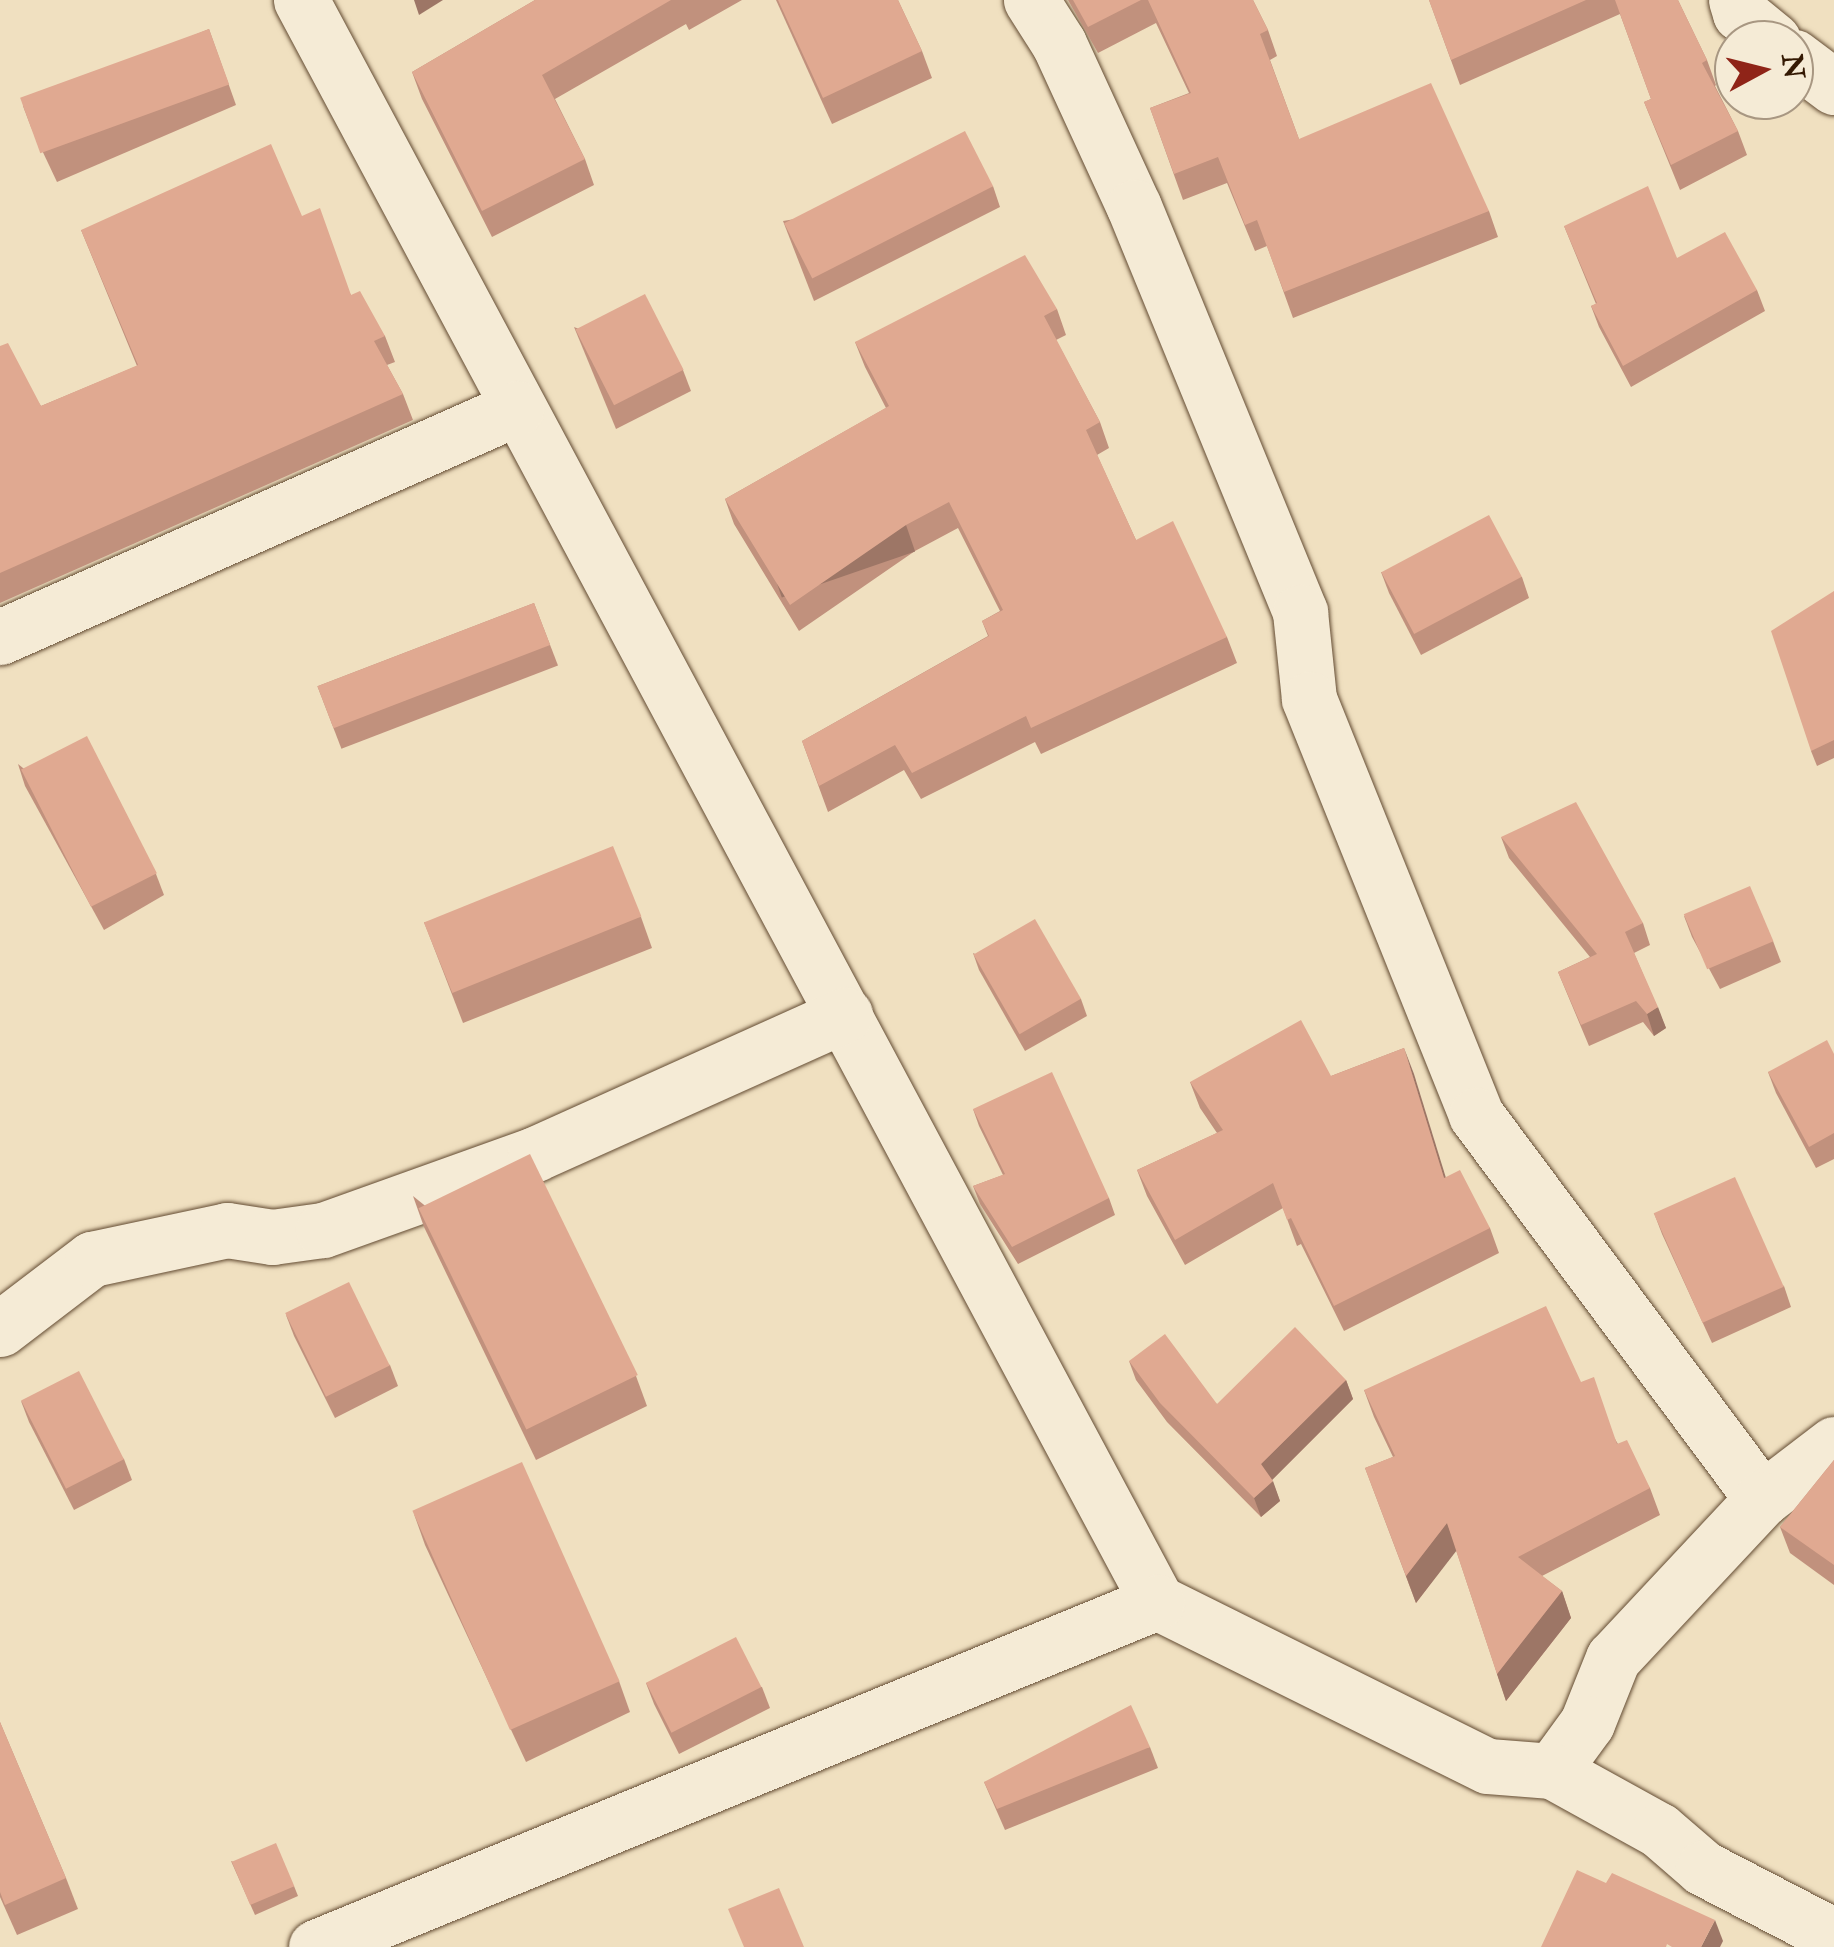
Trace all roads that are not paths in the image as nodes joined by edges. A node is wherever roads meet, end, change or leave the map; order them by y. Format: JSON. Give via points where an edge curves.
{"nodes":[{"id":1,"x":301,"y":0,"type":"edge"},
{"id":2,"x":1030,"y":0,"type":"edge"},
{"id":3,"x":1736,"y":0,"type":"edge"},
{"id":4,"x":1749,"y":20,"type":"edge"},
{"id":5,"x":1814,"y":72,"type":"edge"},
{"id":6,"x":1834,"y":87,"type":"edge"},
{"id":7,"x":517,"y":408,"type":"junction"},
{"id":8,"x":0,"y":637,"type":"edge"},
{"id":9,"x":845,"y":1015,"type":"junction"},
{"id":10,"x":0,"y":1329,"type":"edge"},
{"id":11,"x":1834,"y":1444,"type":"edge"},
{"id":12,"x":1762,"y":1499,"type":"junction"},
{"id":13,"x":1157,"y":1602,"type":"junction"},
{"id":14,"x":1552,"y":1771,"type":"junction"},
{"id":15,"x":1834,"y":1936,"type":"edge"},
{"id":16,"x":316,"y":1947,"type":"edge"}],
"edges":[{"from":1,"to":7,"type":"street"},
{"from":2,"to":12,"type":"street","via":[[1059,44],[1134,207],[1300,612],[1309,699],[1476,1115]]},
{"from":3,"to":4,"type":"street"},
{"from":5,"to":6,"type":"street"},
{"from":7,"to":8,"type":"street"},
{"from":7,"to":9,"type":"street"},
{"from":9,"to":10,"type":"street","via":[[535,1154],[323,1230],[272,1237],[227,1230],[92,1259]]},
{"from":9,"to":13,"type":"street"},
{"from":11,"to":12,"type":"street"},
{"from":12,"to":14,"type":"street","via":[[1613,1658],[1587,1723]]},
{"from":13,"to":14,"type":"street","via":[[1488,1766]]},
{"from":13,"to":16,"type":"street"},
{"from":14,"to":15,"type":"street","via":[[1659,1830],[1703,1868]]}]}
